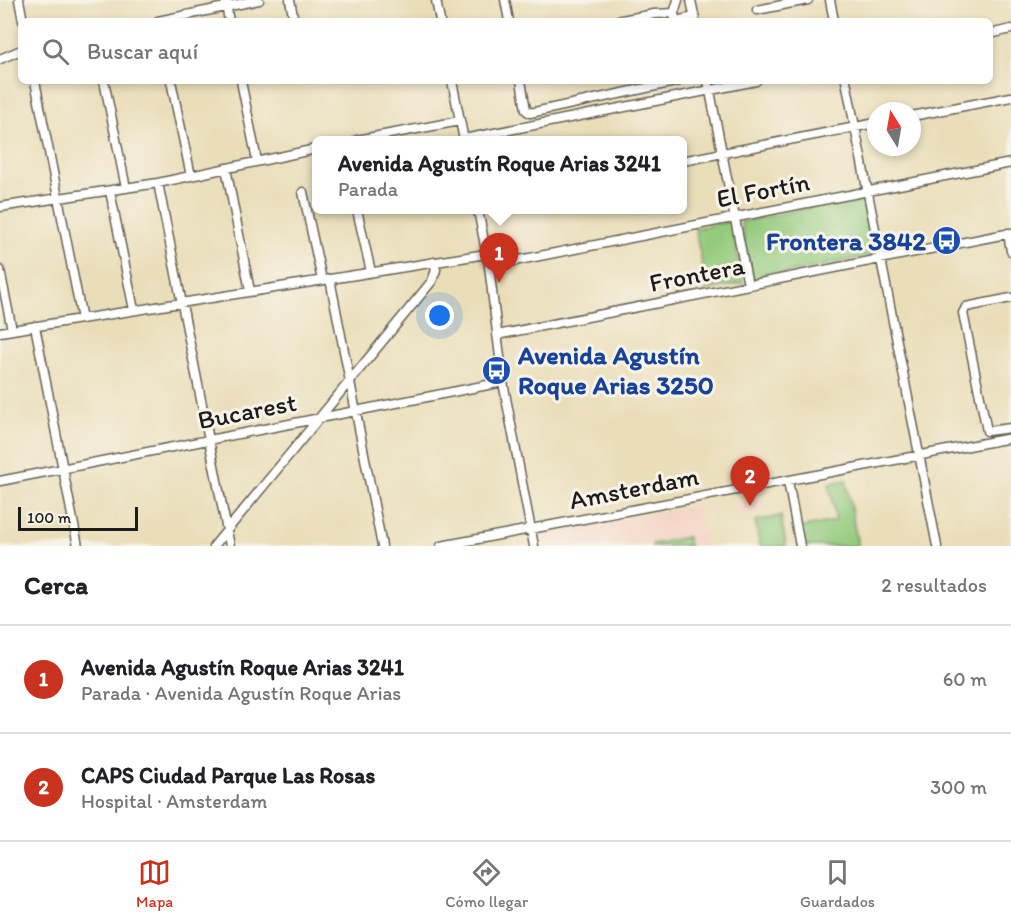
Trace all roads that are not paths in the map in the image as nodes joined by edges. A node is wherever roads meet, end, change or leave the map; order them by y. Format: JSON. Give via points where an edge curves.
{"nodes":[{"id":1,"x":19,"y":0,"type":"edge"},
{"id":2,"x":259,"y":0,"type":"edge"},
{"id":3,"x":290,"y":0,"type":"edge"},
{"id":4,"x":436,"y":0,"type":"edge"},
{"id":5,"x":505,"y":0,"type":"edge"},
{"id":6,"x":678,"y":0,"type":"edge"},
{"id":7,"x":691,"y":0,"type":"edge"},
{"id":8,"x":808,"y":0,"type":"edge"},
{"id":9,"x":830,"y":0,"type":"edge"},
{"id":10,"x":226,"y":3,"type":"edge"},
{"id":11,"x":757,"y":10,"type":"dead end"},
{"id":12,"x":22,"y":18,"type":"edge"},
{"id":13,"x":170,"y":18,"type":"edge"},
{"id":14,"x":229,"y":18,"type":"edge"},
{"id":15,"x":293,"y":18,"type":"edge"},
{"id":16,"x":439,"y":18,"type":"edge"},
{"id":17,"x":509,"y":18,"type":"edge"},
{"id":18,"x":632,"y":18,"type":"edge"},
{"id":19,"x":674,"y":18,"type":"edge"},
{"id":20,"x":695,"y":18,"type":"edge"},
{"id":21,"x":833,"y":18,"type":"edge"},
{"id":22,"x":1011,"y":29,"type":"edge"},
{"id":23,"x":993,"y":33,"type":"edge"},
{"id":24,"x":18,"y":51,"type":"edge"},
{"id":25,"x":0,"y":59,"type":"edge"},
{"id":26,"x":36,"y":84,"type":"edge"},
{"id":27,"x":105,"y":84,"type":"edge"},
{"id":28,"x":172,"y":84,"type":"edge"},
{"id":29,"x":242,"y":84,"type":"edge"},
{"id":30,"x":453,"y":84,"type":"edge"},
{"id":31,"x":521,"y":84,"type":"edge"},
{"id":32,"x":665,"y":84,"type":"edge"},
{"id":33,"x":728,"y":84,"type":"edge"},
{"id":34,"x":847,"y":84,"type":"edge"},
{"id":35,"x":709,"y":86,"type":"edge"},
{"id":36,"x":1011,"y":97,"type":"edge"},
{"id":37,"x":921,"y":114,"type":"edge"},
{"id":38,"x":460,"y":121,"type":"junction"},
{"id":39,"x":867,"y":125,"type":"edge"},
{"id":40,"x":855,"y":127,"type":"junction"},
{"id":41,"x":383,"y":136,"type":"edge"},
{"id":42,"x":463,"y":136,"type":"edge"},
{"id":43,"x":482,"y":136,"type":"edge"},
{"id":44,"x":312,"y":150,"type":"edge"},
{"id":45,"x":722,"y":153,"type":"junction"},
{"id":46,"x":687,"y":160,"type":"edge"},
{"id":47,"x":257,"y":161,"type":"junction"},
{"id":48,"x":1011,"y":163,"type":"edge"},
{"id":49,"x":226,"y":168,"type":"junction"},
{"id":50,"x":191,"y":176,"type":"junction"},
{"id":51,"x":158,"y":183,"type":"junction"},
{"id":52,"x":126,"y":188,"type":"junction"},
{"id":53,"x":110,"y":191,"type":"junction"},
{"id":54,"x":867,"y":191,"type":"junction"},
{"id":55,"x":303,"y":192,"type":"dead end"},
{"id":56,"x":58,"y":200,"type":"junction"},
{"id":57,"x":0,"y":207,"type":"edge"},
{"id":58,"x":358,"y":214,"type":"edge"},
{"id":59,"x":479,"y":214,"type":"edge"},
{"id":60,"x":734,"y":218,"type":"junction"},
{"id":61,"x":1010,"y":233,"type":"edge"},
{"id":62,"x":1011,"y":251,"type":"edge"},
{"id":63,"x":486,"y":254,"type":"junction"},
{"id":64,"x":881,"y":259,"type":"junction"},
{"id":65,"x":434,"y":262,"type":"junction"},
{"id":66,"x":489,"y":266,"type":"junction"},
{"id":67,"x":0,"y":270,"type":"edge"},
{"id":68,"x":371,"y":272,"type":"junction"},
{"id":69,"x":326,"y":279,"type":"junction"},
{"id":70,"x":748,"y":285,"type":"junction"},
{"id":71,"x":250,"y":291,"type":"junction"},
{"id":72,"x":1011,"y":298,"type":"edge"},
{"id":73,"x":182,"y":303,"type":"junction"},
{"id":74,"x":134,"y":310,"type":"junction"},
{"id":75,"x":82,"y":319,"type":"junction"},
{"id":76,"x":35,"y":326,"type":"junction"},
{"id":77,"x":12,"y":330,"type":"junction"},
{"id":78,"x":0,"y":333,"type":"edge"},
{"id":79,"x":497,"y":335,"type":"junction"},
{"id":80,"x":350,"y":381,"type":"junction"},
{"id":81,"x":503,"y":382,"type":"junction"},
{"id":82,"x":355,"y":411,"type":"junction"},
{"id":83,"x":319,"y":418,"type":"junction"},
{"id":84,"x":1011,"y":428,"type":"edge"},
{"id":85,"x":1011,"y":438,"type":"edge"},
{"id":86,"x":209,"y":439,"type":"junction"},
{"id":87,"x":919,"y":456,"type":"junction"},
{"id":88,"x":63,"y":468,"type":"junction"},
{"id":89,"x":0,"y":481,"type":"edge"},
{"id":90,"x":788,"y":481,"type":"junction"},
{"id":91,"x":531,"y":529,"type":"junction"},
{"id":92,"x":227,"y":530,"type":"junction"},
{"id":93,"x":78,"y":546,"type":"edge"},
{"id":94,"x":214,"y":546,"type":"edge"},
{"id":95,"x":230,"y":546,"type":"edge"},
{"id":96,"x":382,"y":546,"type":"edge"},
{"id":97,"x":441,"y":546,"type":"edge"},
{"id":98,"x":534,"y":546,"type":"edge"},
{"id":99,"x":800,"y":546,"type":"edge"},
{"id":100,"x":937,"y":546,"type":"edge"}],
"edges":[{"from":1,"to":12,"type":"street"},
{"from":2,"to":10,"type":"street"},
{"from":3,"to":15,"type":"street"},
{"from":4,"to":16,"type":"street"},
{"from":5,"to":17,"type":"street"},
{"from":6,"to":19,"type":"street"},
{"from":7,"to":20,"type":"street"},
{"from":8,"to":11,"type":"street"},
{"from":9,"to":21,"type":"street"},
{"from":10,"to":13,"type":"street"},
{"from":10,"to":14,"type":"street"},
{"from":18,"to":19,"type":"street","via":[[654,14]]},
{"from":22,"to":23,"type":"street"},
{"from":24,"to":25,"type":"street"},
{"from":26,"to":56,"type":"street"},
{"from":27,"to":52,"type":"street"},
{"from":28,"to":50,"type":"street"},
{"from":29,"to":47,"type":"street"},
{"from":30,"to":38,"type":"street"},
{"from":31,"to":32,"type":"street","via":[[530,113]]},
{"from":33,"to":35,"type":"street"},
{"from":34,"to":40,"type":"street"},
{"from":35,"to":43,"type":"street"},
{"from":35,"to":45,"type":"street"},
{"from":36,"to":37,"type":"street"},
{"from":38,"to":41,"type":"street"},
{"from":38,"to":42,"type":"street"},
{"from":39,"to":40,"type":"street"},
{"from":40,"to":45,"type":"street"},
{"from":40,"to":54,"type":"street"},
{"from":44,"to":47,"type":"street"},
{"from":45,"to":46,"type":"street"},
{"from":45,"to":60,"type":"street"},
{"from":47,"to":49,"type":"street"},
{"from":48,"to":54,"type":"street","name":"El Fortín"},
{"from":49,"to":50,"type":"street"},
{"from":49,"to":71,"type":"street"},
{"from":50,"to":51,"type":"street"},
{"from":51,"to":52,"type":"street"},
{"from":51,"to":73,"type":"street"},
{"from":52,"to":53,"type":"street"},
{"from":53,"to":56,"type":"street"},
{"from":53,"to":74,"type":"street"},
{"from":54,"to":60,"type":"street","name":"El Fortín"},
{"from":54,"to":64,"type":"street"},
{"from":55,"to":69,"type":"street"},
{"from":56,"to":57,"type":"street"},
{"from":56,"to":75,"type":"street"},
{"from":58,"to":68,"type":"street"},
{"from":59,"to":63,"type":"street"},
{"from":60,"to":66,"type":"street","name":"El Fortín"},
{"from":60,"to":70,"type":"street"},
{"from":61,"to":62,"type":"street"},
{"from":61,"to":64,"type":"street","name":"Frontera"},
{"from":63,"to":65,"type":"street"},
{"from":63,"to":66,"type":"street"},
{"from":64,"to":70,"type":"street","name":"Frontera"},
{"from":64,"to":87,"type":"street"},
{"from":65,"to":68,"type":"street"},
{"from":65,"to":80,"type":"street","via":[[432,280]]},
{"from":66,"to":79,"type":"street"},
{"from":67,"to":77,"type":"street"},
{"from":68,"to":69,"type":"street"},
{"from":69,"to":71,"type":"street"},
{"from":69,"to":80,"type":"street"},
{"from":70,"to":79,"type":"street","name":"Frontera"},
{"from":71,"to":73,"type":"street"},
{"from":72,"to":84,"type":"street","via":[[966,307],[963,313],[987,431]]},
{"from":73,"to":74,"type":"street"},
{"from":73,"to":86,"type":"street"},
{"from":74,"to":75,"type":"street"},
{"from":75,"to":76,"type":"street"},
{"from":76,"to":77,"type":"street"},
{"from":76,"to":88,"type":"street"},
{"from":77,"to":78,"type":"street"},
{"from":79,"to":81,"type":"street"},
{"from":80,"to":82,"type":"street"},
{"from":80,"to":83,"type":"street"},
{"from":81,"to":82,"type":"street","name":"Bucarest"},
{"from":81,"to":91,"type":"street"},
{"from":82,"to":83,"type":"street","name":"Bucarest"},
{"from":82,"to":96,"type":"street"},
{"from":83,"to":86,"type":"street","name":"Bucarest"},
{"from":83,"to":92,"type":"street"},
{"from":85,"to":87,"type":"street","name":"Amsterdam"},
{"from":86,"to":88,"type":"street","name":"Bucarest"},
{"from":86,"to":92,"type":"street"},
{"from":87,"to":90,"type":"street","name":"Amsterdam"},
{"from":87,"to":100,"type":"street"},
{"from":88,"to":89,"type":"street","name":"Bucarest"},
{"from":88,"to":93,"type":"street"},
{"from":90,"to":91,"type":"street","name":"Amsterdam"},
{"from":90,"to":99,"type":"street"},
{"from":91,"to":97,"type":"street","name":"Amsterdam"},
{"from":91,"to":98,"type":"street"},
{"from":92,"to":94,"type":"street"},
{"from":92,"to":95,"type":"street"}]}
